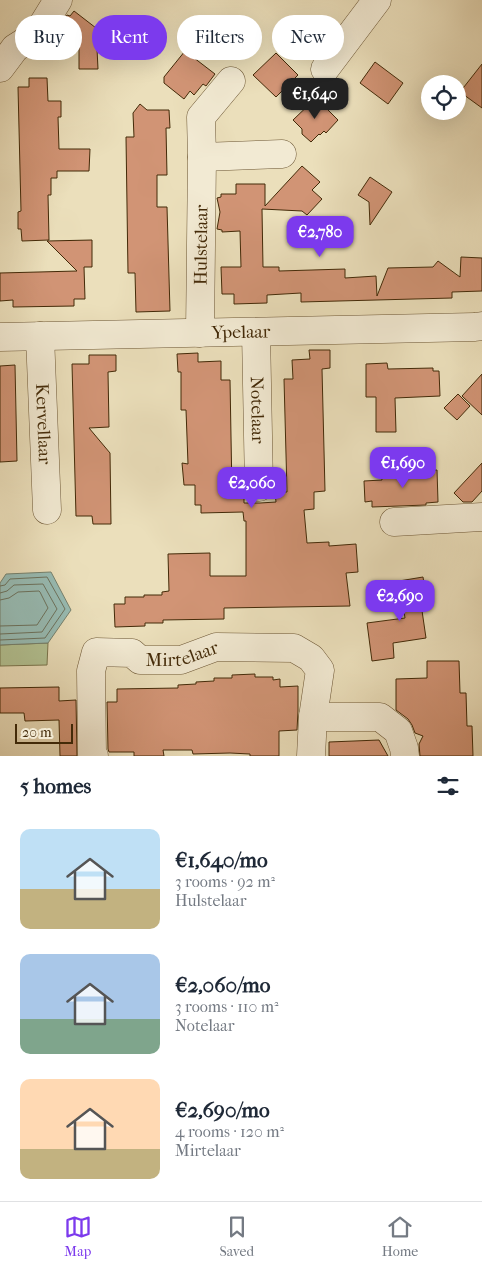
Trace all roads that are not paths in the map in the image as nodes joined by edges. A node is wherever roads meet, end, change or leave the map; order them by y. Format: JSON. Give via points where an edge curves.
{"nodes":[{"id":1,"x":58,"y":0,"type":"edge"},
{"id":2,"x":377,"y":0,"type":"edge"},
{"id":3,"x":0,"y":68,"type":"edge"},
{"id":4,"x":325,"y":69,"type":"dead end"},
{"id":5,"x":231,"y":81,"type":"dead end"},
{"id":6,"x":282,"y":154,"type":"dead end"},
{"id":7,"x":202,"y":157,"type":"junction"},
{"id":8,"x":482,"y":326,"type":"edge"},
{"id":9,"x":256,"y":332,"type":"junction"},
{"id":10,"x":200,"y":333,"type":"junction"},
{"id":11,"x":40,"y":336,"type":"junction"},
{"id":12,"x":0,"y":337,"type":"edge"},
{"id":13,"x":259,"y":487,"type":"dead end"},
{"id":14,"x":47,"y":510,"type":"dead end"},
{"id":15,"x":482,"y":517,"type":"edge"},
{"id":16,"x":394,"y":522,"type":"dead end"},
{"id":17,"x":313,"y":717,"type":"junction"},
{"id":18,"x":94,"y":756,"type":"edge"},
{"id":19,"x":312,"y":756,"type":"edge"},
{"id":20,"x":405,"y":756,"type":"edge"}],
"edges":[{"from":1,"to":3,"type":"street","via":[[37,34],[15,48]]},
{"from":2,"to":4,"type":"street"},
{"from":5,"to":7,"type":"street","name":"Hulstelaar","via":[[201,116]]},
{"from":6,"to":7,"type":"street"},
{"from":7,"to":10,"type":"street","name":"Hulstelaar"},
{"from":8,"to":9,"type":"street","name":"Ypelaar"},
{"from":9,"to":10,"type":"street","name":"Ypelaar"},
{"from":9,"to":13,"type":"street","name":"Notelaar"},
{"from":10,"to":11,"type":"street","name":"Ypelaar"},
{"from":11,"to":12,"type":"street","name":"Ypelaar"},
{"from":11,"to":14,"type":"street","name":"Kervellaar"},
{"from":15,"to":16,"type":"street"},
{"from":17,"to":18,"type":"street","name":"Mirtelaar","via":[[320,670],[311,658],[294,648],[216,647],[181,660],[140,660],[132,653],[96,652],[91,671]]},
{"from":17,"to":19,"type":"street","name":"Mirtelaar"},
{"from":17,"to":20,"type":"street","via":[[380,717],[398,731]]}]}
